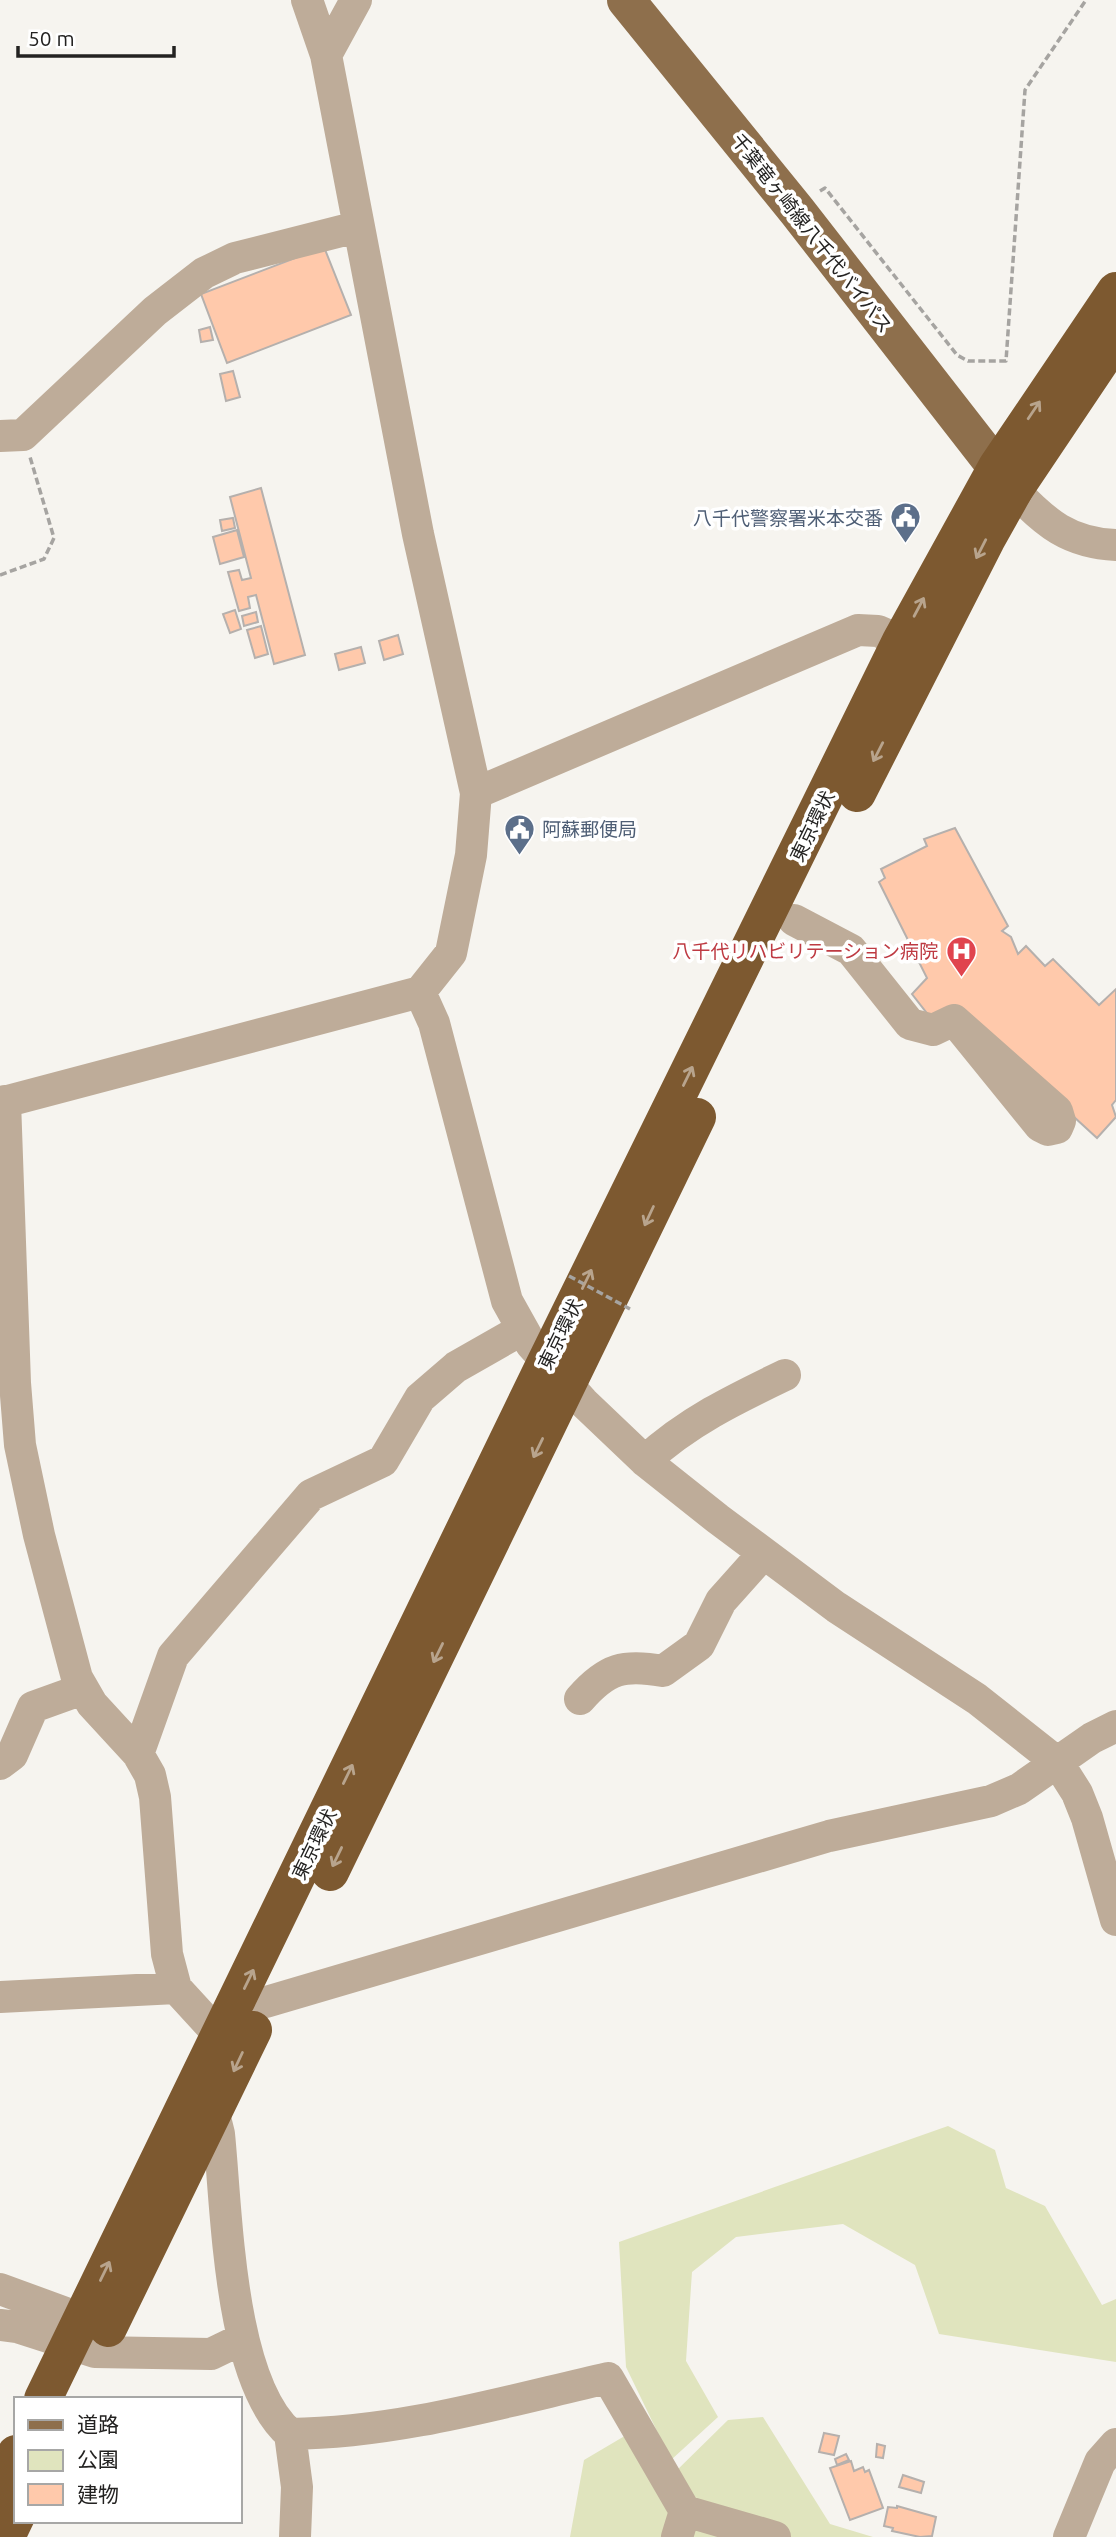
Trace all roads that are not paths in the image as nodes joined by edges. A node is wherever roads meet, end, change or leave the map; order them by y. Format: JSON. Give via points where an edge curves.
{"nodes":[{"id":1,"x":307,"y":0,"type":"edge"},
{"id":2,"x":356,"y":0,"type":"edge"},
{"id":3,"x":626,"y":0,"type":"edge"},
{"id":4,"x":326,"y":55,"type":"junction"},
{"id":5,"x":357,"y":227,"type":"junction"},
{"id":6,"x":1116,"y":291,"type":"edge"},
{"id":7,"x":1116,"y":338,"type":"edge"},
{"id":8,"x":11,"y":436,"type":"edge"},
{"id":9,"x":1006,"y":478,"type":"junction"},
{"id":10,"x":1116,"y":545,"type":"edge"},
{"id":11,"x":901,"y":641,"type":"junction"},
{"id":12,"x":476,"y":793,"type":"junction"},
{"id":13,"x":794,"y":920,"type":"junction"},
{"id":14,"x":420,"y":992,"type":"junction"},
{"id":15,"x":954,"y":1020,"type":"dead end"},
{"id":16,"x":3,"y":1102,"type":"edge"},
{"id":17,"x":521,"y":1330,"type":"junction"},
{"id":18,"x":556,"y":1375,"type":"junction"},
{"id":19,"x":785,"y":1375,"type":"dead end"},
{"id":20,"x":645,"y":1461,"type":"junction"},
{"id":21,"x":762,"y":1554,"type":"junction"},
{"id":22,"x":83,"y":1689,"type":"junction"},
{"id":23,"x":580,"y":1699,"type":"dead end"},
{"id":24,"x":1116,"y":1726,"type":"edge"},
{"id":25,"x":138,"y":1754,"type":"junction"},
{"id":26,"x":1058,"y":1763,"type":"junction"},
{"id":27,"x":0,"y":1764,"type":"edge"},
{"id":28,"x":1116,"y":1920,"type":"edge"},
{"id":29,"x":176,"y":1988,"type":"junction"},
{"id":30,"x":0,"y":1997,"type":"edge"},
{"id":31,"x":266,"y":2003,"type":"junction"},
{"id":32,"x":221,"y":2037,"type":"junction"},
{"id":33,"x":214,"y":2114,"type":"junction"},
{"id":34,"x":0,"y":2289,"type":"edge"},
{"id":35,"x":0,"y":2325,"type":"edge"},
{"id":36,"x":83,"y":2338,"type":"junction"},
{"id":37,"x":242,"y":2339,"type":"junction"},
{"id":38,"x":44,"y":2397,"type":"edge"},
{"id":39,"x":73,"y":2397,"type":"edge"},
{"id":40,"x":290,"y":2434,"type":"junction"},
{"id":41,"x":1116,"y":2444,"type":"edge"},
{"id":42,"x":14,"y":2458,"type":"edge"},
{"id":43,"x":0,"y":2487,"type":"edge"},
{"id":44,"x":14,"y":2520,"type":"edge"},
{"id":45,"x":681,"y":2524,"type":"edge"},
{"id":46,"x":6,"y":2537,"type":"edge"},
{"id":47,"x":295,"y":2537,"type":"edge"},
{"id":48,"x":775,"y":2537,"type":"edge"},
{"id":49,"x":1069,"y":2537,"type":"edge"}],
"edges":[{"from":1,"to":4,"type":"street"},
{"from":2,"to":4,"type":"street"},
{"from":3,"to":9,"type":"main road","name":"千葉竜ヶ崎線八千代バイパス"},
{"from":4,"to":5,"type":"street"},
{"from":5,"to":8,"type":"street","via":[[235,258],[204,273]]},
{"from":5,"to":12,"type":"street"},
{"from":9,"to":6,"type":"highway","name":"東京環状","one_way":true},
{"from":7,"to":9,"type":"highway","name":"東京環状"},
{"from":9,"to":10,"type":"street","via":[[1043,521],[1088,542]]},
{"from":11,"to":9,"type":"highway","name":"東京環状","one_way":true},
{"from":9,"to":13,"type":"highway","name":"東京環状","one_way":true,"via":[[986,540]]},
{"from":11,"to":12,"type":"street","via":[[878,631],[858,630]]},
{"from":18,"to":11,"type":"highway","name":"東京環状","one_way":true},
{"from":12,"to":14,"type":"street","via":[[471,855],[451,953]]},
{"from":13,"to":15,"type":"street","via":[[851,950],[910,1024],[933,1030]]},
{"from":13,"to":18,"type":"highway","name":"東京環状","one_way":true},
{"from":14,"to":16,"type":"street"},
{"from":14,"to":17,"type":"street","via":[[434,1023],[507,1301]]},
{"from":16,"to":22,"type":"street","via":[[20,1445],[59,1618]]},
{"from":17,"to":18,"type":"street"},
{"from":17,"to":25,"type":"street","via":[[456,1367],[420,1398],[383,1461],[311,1495],[173,1656]]},
{"from":18,"to":20,"type":"street"},
{"from":18,"to":31,"type":"highway","name":"東京環状","one_way":true},
{"from":32,"to":18,"type":"highway","name":"東京環状","one_way":true},
{"from":19,"to":20,"type":"street","via":[[718,1407]]},
{"from":20,"to":21,"type":"street"},
{"from":21,"to":23,"type":"street","via":[[721,1601],[699,1645],[663,1671],[639,1667],[612,1671]]},
{"from":21,"to":26,"type":"street","via":[[977,1699]]},
{"from":22,"to":25,"type":"street"},
{"from":22,"to":27,"type":"street","via":[[33,1707],[12,1755]]},
{"from":24,"to":26,"type":"street"},
{"from":25,"to":29,"type":"street","via":[[155,1797],[167,1954]]},
{"from":26,"to":28,"type":"street","via":[[1087,1818]]},
{"from":26,"to":31,"type":"street","via":[[991,1801],[829,1836]]},
{"from":29,"to":30,"type":"street"},
{"from":29,"to":32,"type":"street"},
{"from":31,"to":33,"type":"highway","name":"東京環状","one_way":true},
{"from":36,"to":32,"type":"highway","name":"東京環状","one_way":true},
{"from":33,"to":36,"type":"highway","name":"東京環状"},
{"from":33,"to":37,"type":"street"},
{"from":34,"to":36,"type":"street"},
{"from":35,"to":36,"type":"street"},
{"from":36,"to":37,"type":"street","via":[[211,2354]]},
{"from":36,"to":38,"type":"highway","name":"東京環状"},
{"from":36,"to":39,"type":"highway","name":"東京環状"},
{"from":37,"to":40,"type":"street","via":[[272,2414]]},
{"from":40,"to":45,"type":"street","via":[[394,2425],[608,2378]]},
{"from":40,"to":47,"type":"street","via":[[297,2487]]},
{"from":41,"to":49,"type":"street","via":[[1100,2462]]},
{"from":42,"to":43,"type":"highway"},
{"from":44,"to":46,"type":"highway"},
{"from":45,"to":48,"type":"street"}]}
